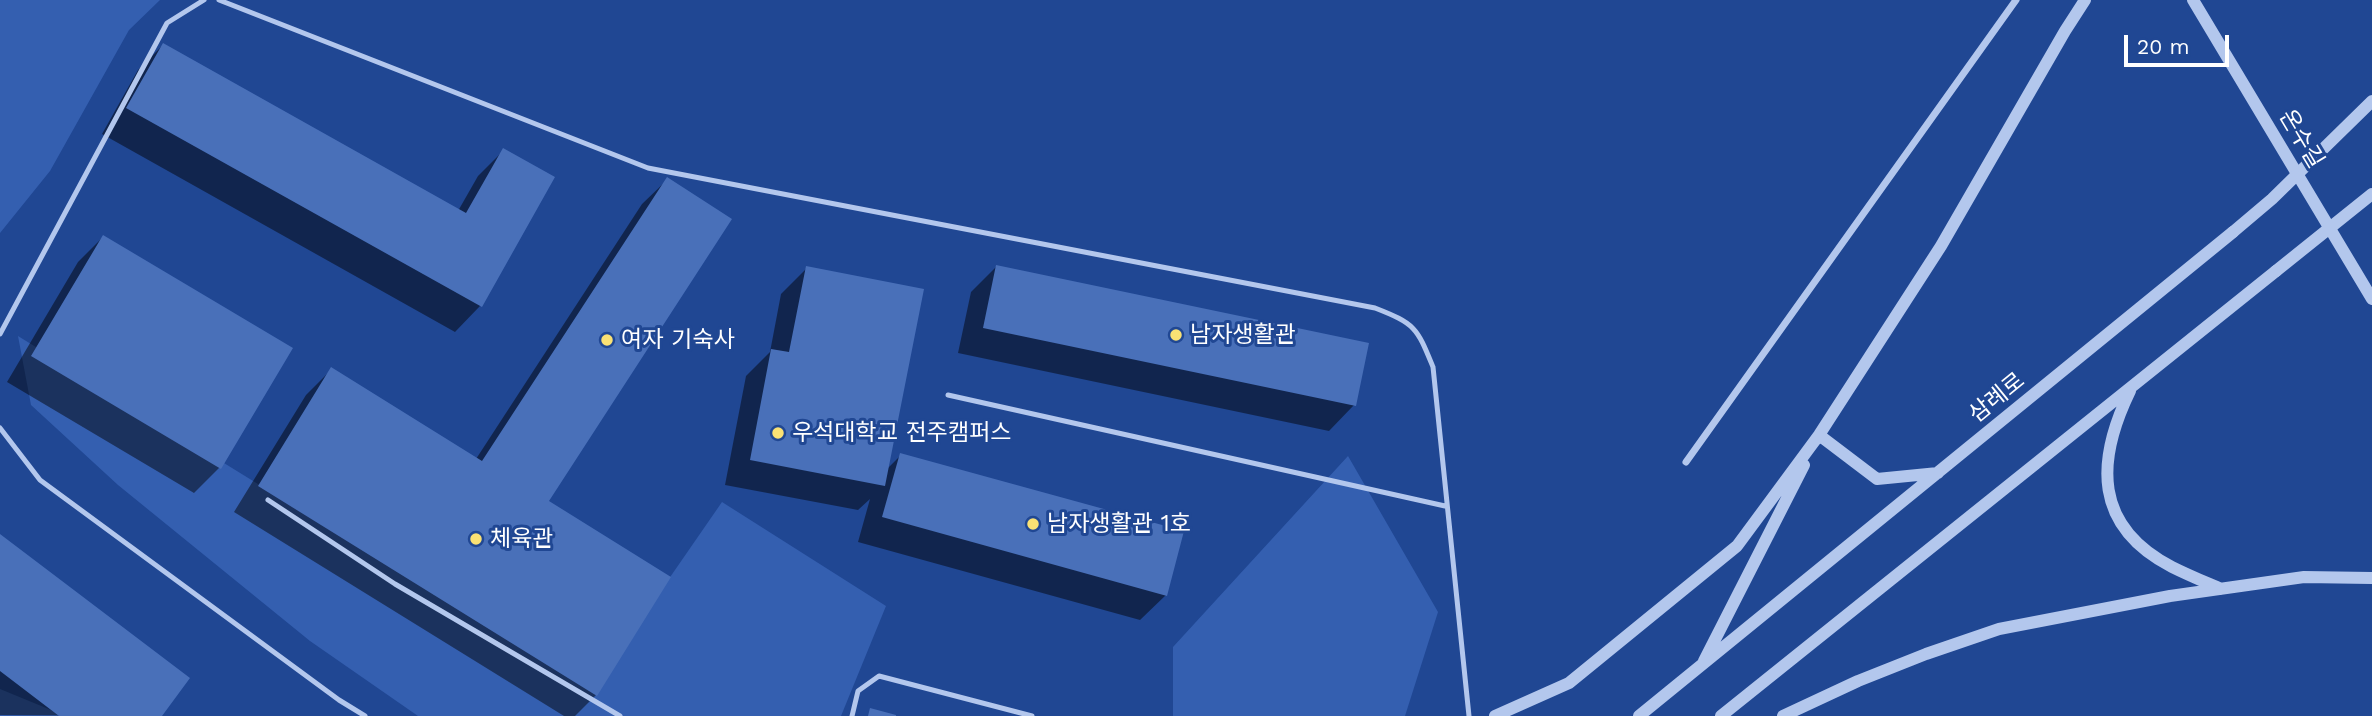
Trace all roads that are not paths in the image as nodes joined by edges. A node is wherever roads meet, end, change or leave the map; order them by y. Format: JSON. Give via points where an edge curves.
{"nodes":[{"id":1,"x":204,"y":0,"type":"edge"},
{"id":2,"x":219,"y":0,"type":"edge"},
{"id":3,"x":2015,"y":0,"type":"edge"},
{"id":4,"x":2085,"y":0,"type":"edge"},
{"id":5,"x":2193,"y":0,"type":"edge"},
{"id":6,"x":2372,"y":101,"type":"edge"},
{"id":7,"x":2372,"y":194,"type":"edge"},
{"id":8,"x":2372,"y":299,"type":"edge"},
{"id":9,"x":0,"y":334,"type":"edge"},
{"id":10,"x":2133,"y":386,"type":"junction"},
{"id":11,"x":948,"y":395,"type":"dead end"},
{"id":12,"x":0,"y":428,"type":"edge"},
{"id":13,"x":1819,"y":435,"type":"junction"},
{"id":14,"x":1686,"y":462,"type":"dead end"},
{"id":15,"x":1938,"y":473,"type":"junction"},
{"id":16,"x":268,"y":500,"type":"dead end"},
{"id":17,"x":1446,"y":506,"type":"junction"},
{"id":18,"x":2372,"y":578,"type":"edge"},
{"id":19,"x":2222,"y":589,"type":"junction"},
{"id":20,"x":1703,"y":664,"type":"junction"},
{"id":21,"x":365,"y":716,"type":"edge"},
{"id":22,"x":620,"y":716,"type":"edge"},
{"id":23,"x":852,"y":716,"type":"edge"},
{"id":24,"x":1032,"y":716,"type":"edge"},
{"id":25,"x":1469,"y":716,"type":"edge"},
{"id":26,"x":1495,"y":716,"type":"edge"},
{"id":27,"x":1639,"y":716,"type":"edge"},
{"id":28,"x":1721,"y":716,"type":"edge"},
{"id":29,"x":1783,"y":716,"type":"edge"}],
"edges":[{"from":1,"to":9,"type":"lane","via":[[167,23]]},
{"from":2,"to":17,"type":"lane","via":[[648,168],[1376,308],[1403,319],[1420,335],[1433,367]]},
{"from":3,"to":14,"type":"street"},
{"from":4,"to":13,"type":"street","via":[[1941,246]]},
{"from":5,"to":8,"type":"street","name":"온수길"},
{"from":6,"to":15,"type":"street","name":"삼례로","bridge":true,"via":[[2272,199]]},
{"from":7,"to":10,"type":"street","bridge":true},
{"from":10,"to":19,"type":"street","via":[[2110,443],[2109,499],[2124,530],[2145,550]]},
{"from":10,"to":28,"type":"street"},
{"from":11,"to":17,"type":"lane"},
{"from":12,"to":21,"type":"lane","via":[[40,480]]},
{"from":13,"to":15,"type":"street","via":[[1877,479]]},
{"from":13,"to":20,"type":"street"},
{"from":13,"to":26,"type":"street","via":[[1737,546],[1569,683]]},
{"from":15,"to":20,"type":"street","name":"삼례로"},
{"from":16,"to":22,"type":"lane","via":[[395,584]]},
{"from":17,"to":25,"type":"lane"},
{"from":18,"to":19,"type":"street","via":[[2304,577]]},
{"from":19,"to":29,"type":"street","via":[[1999,629],[1858,681]]},
{"from":20,"to":27,"type":"street","name":"삼례로"},
{"from":23,"to":24,"type":"lane","via":[[858,691],[879,676]]}]}
